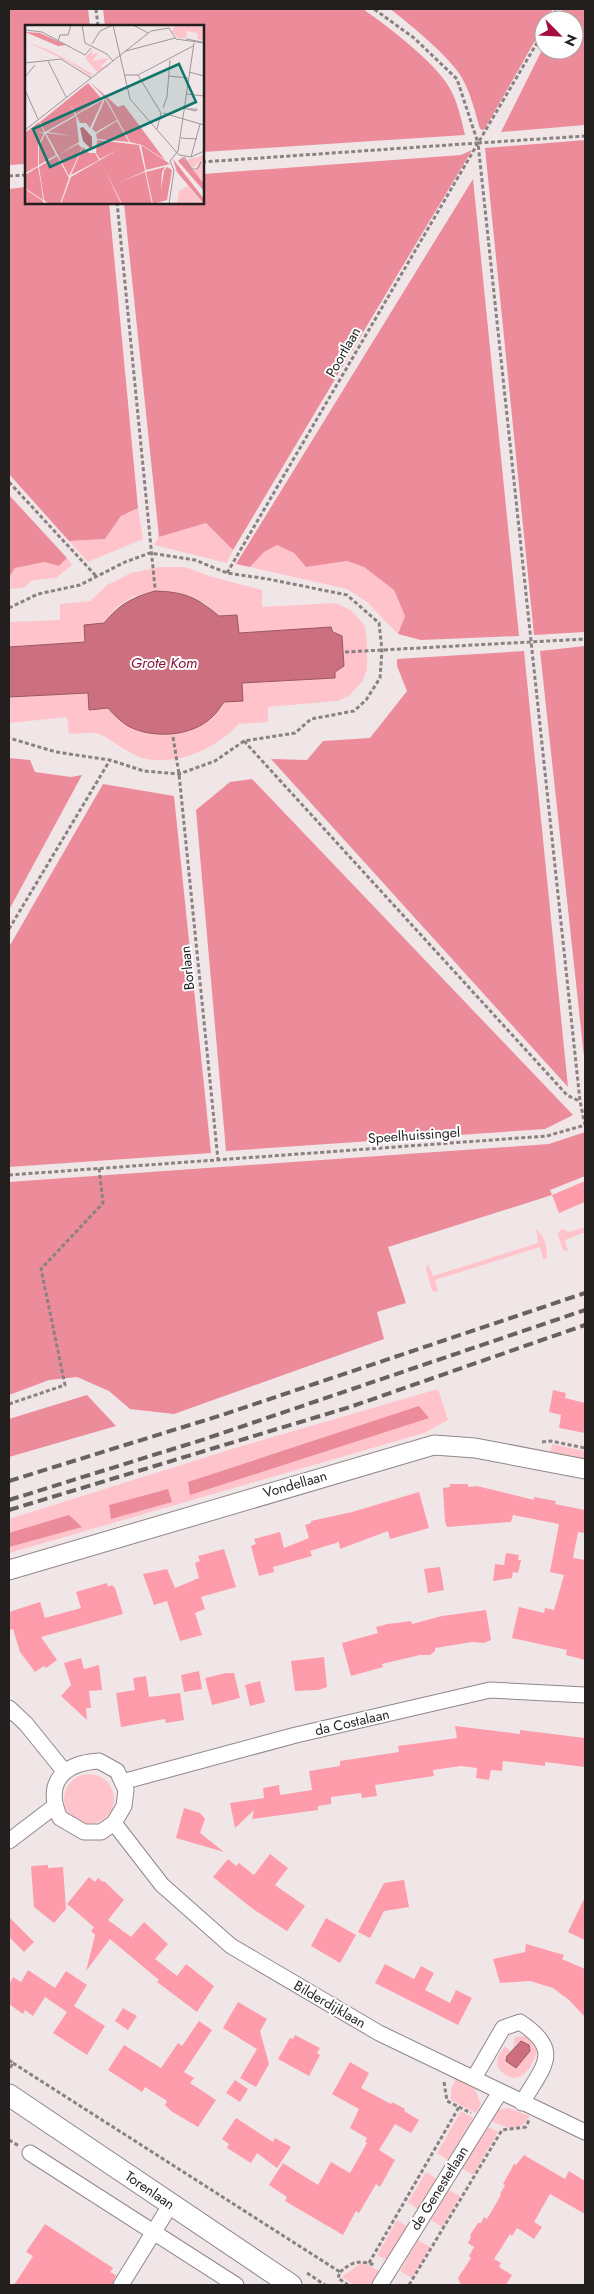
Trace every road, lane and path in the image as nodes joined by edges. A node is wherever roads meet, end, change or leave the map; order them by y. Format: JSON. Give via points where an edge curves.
{"nodes":[{"id":1,"x":96,"y":9,"type":"edge"},
{"id":2,"x":374,"y":9,"type":"edge"},
{"id":3,"x":98,"y":25,"type":"edge"},
{"id":4,"x":534,"y":48,"type":"edge"},
{"id":5,"x":585,"y":136,"type":"edge"},
{"id":6,"x":478,"y":143,"type":"junction"},
{"id":7,"x":204,"y":162,"type":"edge"},
{"id":8,"x":25,"y":175,"type":"edge"},
{"id":9,"x":9,"y":176,"type":"edge"},
{"id":10,"x":117,"y":204,"type":"edge"},
{"id":11,"x":9,"y":482,"type":"edge"},
{"id":12,"x":150,"y":553,"type":"junction"},
{"id":13,"x":227,"y":573,"type":"junction"},
{"id":14,"x":96,"y":576,"type":"junction"},
{"id":15,"x":155,"y":588,"type":"dead end"},
{"id":16,"x":9,"y":608,"type":"edge"},
{"id":17,"x":585,"y":639,"type":"edge"},
{"id":18,"x":530,"y":643,"type":"junction"},
{"id":19,"x":382,"y":650,"type":"junction"},
{"id":20,"x":345,"y":652,"type":"dead end"},
{"id":21,"x":173,"y":737,"type":"dead end"},
{"id":22,"x":9,"y":738,"type":"edge"},
{"id":23,"x":244,"y":741,"type":"junction"},
{"id":24,"x":110,"y":760,"type":"junction"},
{"id":25,"x":179,"y":774,"type":"junction"},
{"id":26,"x":9,"y":929,"type":"edge"},
{"id":27,"x":585,"y":1098,"type":"edge"},
{"id":28,"x":580,"y":1101,"type":"junction"},
{"id":29,"x":218,"y":1160,"type":"junction"},
{"id":30,"x":99,"y":1168,"type":"junction"},
{"id":31,"x":9,"y":1175,"type":"edge"},
{"id":32,"x":9,"y":1404,"type":"edge"},
{"id":33,"x":585,"y":1469,"type":"edge"},
{"id":34,"x":9,"y":1570,"type":"edge"},
{"id":35,"x":585,"y":1695,"type":"edge"},
{"id":36,"x":9,"y":1708,"type":"edge"},
{"id":37,"x":64,"y":1771,"type":"junction"},
{"id":38,"x":122,"y":1782,"type":"junction"},
{"id":39,"x":55,"y":1806,"type":"junction"},
{"id":40,"x":114,"y":1823,"type":"junction"},
{"id":41,"x":9,"y":1841,"type":"edge"},
{"id":42,"x":9,"y":2060,"type":"edge"},
{"id":43,"x":14,"y":2063,"type":"junction"},
{"id":44,"x":442,"y":2063,"type":"junction"},
{"id":45,"x":9,"y":2070,"type":"edge"},
{"id":46,"x":474,"y":2078,"type":"junction"},
{"id":47,"x":500,"y":2092,"type":"junction"},
{"id":48,"x":9,"y":2095,"type":"edge"},
{"id":49,"x":528,"y":2106,"type":"junction"},
{"id":50,"x":459,"y":2107,"type":"junction"},
{"id":51,"x":482,"y":2120,"type":"junction"},
{"id":52,"x":502,"y":2130,"type":"junction"},
{"id":53,"x":585,"y":2132,"type":"edge"},
{"id":54,"x":30,"y":2153,"type":"dead end"},
{"id":55,"x":171,"y":2204,"type":"junction"},
{"id":56,"x":154,"y":2233,"type":"junction"},
{"id":57,"x":369,"y":2263,"type":"junction"},
{"id":58,"x":388,"y":2270,"type":"junction"},
{"id":59,"x":340,"y":2272,"type":"junction"},
{"id":60,"x":120,"y":2285,"type":"edge"},
{"id":61,"x":236,"y":2285,"type":"edge"},
{"id":62,"x":291,"y":2285,"type":"edge"},
{"id":63,"x":348,"y":2285,"type":"edge"},
{"id":64,"x":380,"y":2285,"type":"edge"},
{"id":65,"x":409,"y":2285,"type":"edge"}],
"edges":[{"from":1,"to":3,"type":"path"},
{"from":2,"to":6,"type":"path","via":[[414,38],[457,80]]},
{"from":4,"to":6,"type":"path","name":"Poortlaan"},
{"from":5,"to":6,"type":"path"},
{"from":6,"to":7,"type":"path"},
{"from":6,"to":13,"type":"path","name":"Poortlaan"},
{"from":6,"to":18,"type":"path"},
{"from":8,"to":9,"type":"path"},
{"from":10,"to":12,"type":"path"},
{"from":11,"to":14,"type":"path"},
{"from":12,"to":13,"type":"path","via":[[195,560]]},
{"from":12,"to":14,"type":"path"},
{"from":12,"to":15,"type":"path"},
{"from":13,"to":19,"type":"path","via":[[347,596],[379,623]]},
{"from":14,"to":16,"type":"path","via":[[80,585],[38,594]]},
{"from":17,"to":18,"type":"path"},
{"from":18,"to":19,"type":"path"},
{"from":18,"to":28,"type":"path"},
{"from":19,"to":20,"type":"path"},
{"from":19,"to":23,"type":"path","via":[[380,678],[366,700],[354,711],[311,719],[295,733]]},
{"from":21,"to":25,"type":"path","name":"Borlaan"},
{"from":22,"to":24,"type":"path","via":[[56,752]]},
{"from":23,"to":25,"type":"path","via":[[215,761]]},
{"from":23,"to":28,"type":"path","via":[[567,1095]]},
{"from":24,"to":25,"type":"path","via":[[144,771]]},
{"from":24,"to":26,"type":"path"},
{"from":25,"to":29,"type":"path","name":"Borlaan"},
{"from":27,"to":28,"type":"path"},
{"from":28,"to":29,"type":"path","name":"Speelhuissingel","via":[[585,1125],[547,1136]]},
{"from":29,"to":30,"type":"path"},
{"from":30,"to":31,"type":"path"},
{"from":30,"to":32,"type":"path","via":[[103,1204],[41,1269],[65,1385]]},
{"from":33,"to":34,"type":"street","name":"Vondellaan","via":[[475,1448],[434,1445]]},
{"from":35,"to":38,"type":"street","name":"da Costalaan","via":[[490,1690],[296,1735]]},
{"from":36,"to":37,"type":"street"},
{"from":37,"to":38,"type":"street","via":[[82,1762],[99,1761],[117,1771]]},
{"from":37,"to":39,"type":"street","via":[[56,1782]]},
{"from":38,"to":40,"type":"street","via":[[126,1790],[124,1806]]},
{"from":39,"to":40,"type":"street","via":[[60,1818],[84,1832],[101,1832]]},
{"from":39,"to":41,"type":"street"},
{"from":40,"to":44,"type":"street","name":"Bilderdijklaan","via":[[162,1884],[231,1946],[379,2033]]},
{"from":42,"to":43,"type":"path"},
{"from":43,"to":45,"type":"path"},
{"from":43,"to":59,"type":"path"},
{"from":44,"to":46,"type":"street","name":"Bilderdijklaan"},
{"from":44,"to":50,"type":"path","via":[[447,2101]]},
{"from":46,"to":47,"type":"street","name":"Bilderdijklaan"},
{"from":46,"to":49,"type":"street","via":[[503,2028],[520,2022],[537,2034],[546,2046],[545,2063]]},
{"from":47,"to":49,"type":"street","name":"Bilderdijklaan"},
{"from":47,"to":51,"type":"street","name":"de Genestetlaan"},
{"from":48,"to":55,"type":"main road","name":"Torenlaan"},
{"from":49,"to":52,"type":"path","via":[[526,2127]]},
{"from":49,"to":53,"type":"street","name":"Bilderdijklaan"},
{"from":50,"to":51,"type":"path"},
{"from":50,"to":57,"type":"path"},
{"from":51,"to":52,"type":"path"},
{"from":51,"to":58,"type":"street","name":"de Genestetlaan"},
{"from":52,"to":65,"type":"path"},
{"from":54,"to":56,"type":"street"},
{"from":55,"to":56,"type":"street"},
{"from":55,"to":62,"type":"main road","name":"Torenlaan"},
{"from":56,"to":60,"type":"street"},
{"from":56,"to":61,"type":"street"},
{"from":57,"to":58,"type":"path"},
{"from":57,"to":59,"type":"path","via":[[352,2262]]},
{"from":58,"to":64,"type":"street","name":"de Genestetlaan"},
{"from":59,"to":63,"type":"path","via":[[338,2278]]}]}
